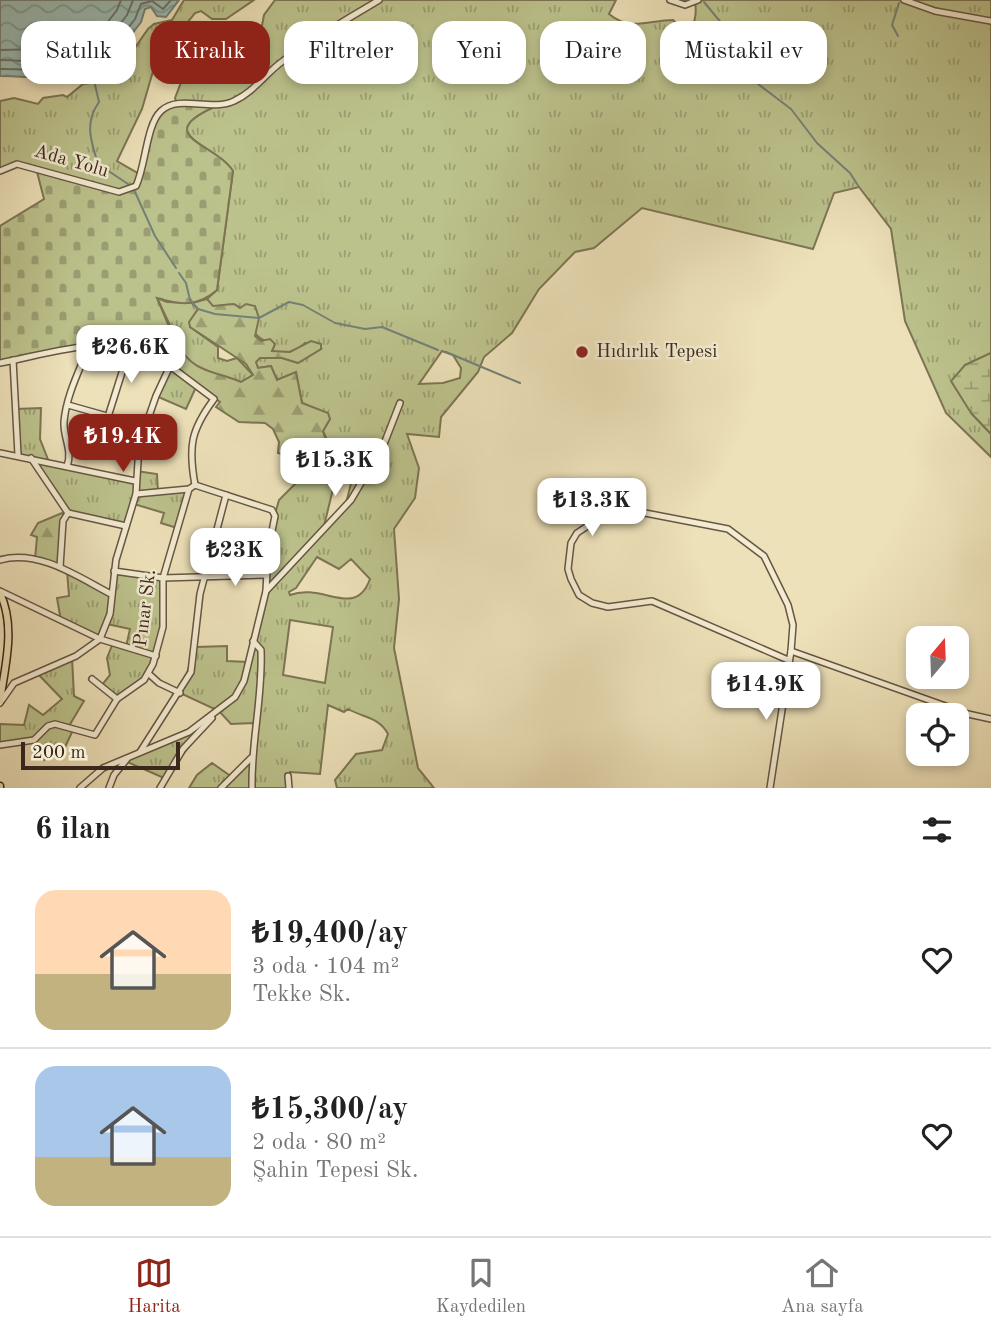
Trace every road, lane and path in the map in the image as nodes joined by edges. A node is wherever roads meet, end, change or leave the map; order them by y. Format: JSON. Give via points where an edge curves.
{"nodes":[{"id":1,"x":379,"y":0,"type":"edge"},
{"id":2,"x":670,"y":0,"type":"edge"},
{"id":3,"x":698,"y":0,"type":"edge"},
{"id":4,"x":904,"y":0,"type":"edge"},
{"id":5,"x":991,"y":21,"type":"edge"},
{"id":6,"x":0,"y":171,"type":"edge"},
{"id":7,"x":89,"y":346,"type":"junction"},
{"id":8,"x":130,"y":347,"type":"junction"},
{"id":9,"x":13,"y":360,"type":"junction"},
{"id":10,"x":0,"y":363,"type":"edge"},
{"id":11,"x":170,"y":366,"type":"junction"},
{"id":12,"x":400,"y":403,"type":"dead end"},
{"id":13,"x":68,"y":405,"type":"junction"},
{"id":14,"x":107,"y":416,"type":"junction"},
{"id":15,"x":141,"y":438,"type":"junction"},
{"id":16,"x":0,"y":453,"type":"edge"},
{"id":17,"x":18,"y":455,"type":"junction"},
{"id":18,"x":31,"y":458,"type":"junction"},
{"id":19,"x":67,"y":466,"type":"junction"},
{"id":20,"x":135,"y":481,"type":"junction"},
{"id":21,"x":195,"y":485,"type":"junction"},
{"id":22,"x":189,"y":489,"type":"junction"},
{"id":23,"x":136,"y":494,"type":"junction"},
{"id":24,"x":226,"y":495,"type":"junction"},
{"id":25,"x":68,"y":513,"type":"junction"},
{"id":26,"x":126,"y":526,"type":"junction"},
{"id":27,"x":0,"y":560,"type":"edge"},
{"id":28,"x":60,"y":567,"type":"junction"},
{"id":29,"x":114,"y":571,"type":"junction"},
{"id":30,"x":204,"y":575,"type":"junction"},
{"id":31,"x":266,"y":575,"type":"junction"},
{"id":32,"x":163,"y":578,"type":"junction"},
{"id":33,"x":266,"y":591,"type":"junction"},
{"id":34,"x":0,"y":592,"type":"edge"},
{"id":35,"x":111,"y":594,"type":"junction"},
{"id":36,"x":100,"y":639,"type":"junction"},
{"id":37,"x":253,"y":640,"type":"junction"},
{"id":38,"x":791,"y":651,"type":"junction"},
{"id":39,"x":156,"y":656,"type":"junction"},
{"id":40,"x":788,"y":660,"type":"junction"},
{"id":41,"x":3,"y":661,"type":"edge"},
{"id":42,"x":149,"y":674,"type":"junction"},
{"id":43,"x":92,"y":679,"type":"dead end"},
{"id":44,"x":180,"y":692,"type":"junction"},
{"id":45,"x":117,"y":699,"type":"junction"},
{"id":46,"x":0,"y":703,"type":"edge"},
{"id":47,"x":216,"y":713,"type":"junction"},
{"id":48,"x":991,"y":719,"type":"edge"},
{"id":49,"x":0,"y":745,"type":"edge"},
{"id":50,"x":140,"y":752,"type":"junction"},
{"id":51,"x":129,"y":757,"type":"junction"},
{"id":52,"x":251,"y":758,"type":"junction"},
{"id":53,"x":288,"y":776,"type":"dead end"},
{"id":54,"x":80,"y":788,"type":"edge"},
{"id":55,"x":109,"y":788,"type":"edge"},
{"id":56,"x":160,"y":788,"type":"edge"},
{"id":57,"x":221,"y":788,"type":"edge"},
{"id":58,"x":251,"y":788,"type":"edge"},
{"id":59,"x":289,"y":788,"type":"edge"},
{"id":60,"x":770,"y":788,"type":"edge"}],
"edges":[{"from":1,"to":6,"type":"street","name":"Ada Yolu","via":[[281,63],[233,102],[177,104],[163,109],[153,120],[144,170],[136,186],[119,192],[17,164]]},
{"from":2,"to":3,"type":"street","via":[[685,5]]},
{"from":4,"to":5,"type":"street"},
{"from":7,"to":8,"type":"street"},
{"from":7,"to":9,"type":"street"},
{"from":7,"to":13,"type":"street"},
{"from":8,"to":11,"type":"street","via":[[158,353]]},
{"from":8,"to":14,"type":"street"},
{"from":9,"to":10,"type":"street"},
{"from":9,"to":17,"type":"street"},
{"from":11,"to":15,"type":"street"},
{"from":11,"to":21,"type":"street","via":[[214,398],[191,440]]},
{"from":12,"to":33,"type":"street","via":[[384,444],[351,500]]},
{"from":13,"to":14,"type":"street"},
{"from":13,"to":19,"type":"street","via":[[64,424],[70,455]]},
{"from":14,"to":15,"type":"street","via":[[109,427]]},
{"from":15,"to":20,"type":"street"},
{"from":16,"to":17,"type":"street"},
{"from":17,"to":18,"type":"street"},
{"from":18,"to":19,"type":"street"},
{"from":18,"to":25,"type":"street"},
{"from":19,"to":20,"type":"street"},
{"from":20,"to":23,"type":"street"},
{"from":21,"to":22,"type":"street"},
{"from":21,"to":24,"type":"street"},
{"from":22,"to":23,"type":"street"},
{"from":22,"to":32,"type":"street","name":"Pınar Sk."},
{"from":23,"to":26,"type":"street"},
{"from":24,"to":30,"type":"street"},
{"from":24,"to":31,"type":"street","via":[[272,510],[275,516]]},
{"from":25,"to":26,"type":"street"},
{"from":25,"to":28,"type":"street","via":[[63,521]]},
{"from":26,"to":29,"type":"street"},
{"from":27,"to":28,"type":"street","via":[[21,557]]},
{"from":28,"to":35,"type":"street"},
{"from":29,"to":32,"type":"street"},
{"from":29,"to":35,"type":"street"},
{"from":30,"to":31,"type":"street"},
{"from":30,"to":32,"type":"street"},
{"from":30,"to":44,"type":"street","via":[[195,656]]},
{"from":31,"to":33,"type":"street"},
{"from":32,"to":39,"type":"street","name":"Pınar Sk.","via":[[163,627]]},
{"from":33,"to":37,"type":"street"},
{"from":34,"to":36,"type":"street"},
{"from":34,"to":41,"type":"main road","via":[[8,617]]},
{"from":35,"to":36,"type":"street","via":[[110,614]]},
{"from":36,"to":39,"type":"street"},
{"from":36,"to":46,"type":"street","via":[[76,656],[14,683]]},
{"from":37,"to":47,"type":"street","via":[[244,681],[235,697]]},
{"from":37,"to":52,"type":"street","via":[[261,650],[262,692]]},
{"from":38,"to":40,"type":"street"},
{"from":38,"to":40,"type":"street","via":[[793,625],[788,605],[764,556],[728,529],[645,513],[617,513],[587,525],[571,544],[571,579],[579,595],[592,603],[608,607],[652,601]]},
{"from":38,"to":48,"type":"street"},
{"from":39,"to":42,"type":"street","name":"Pınar Sk."},
{"from":40,"to":60,"type":"street"},
{"from":41,"to":46,"type":"main road"},
{"from":42,"to":44,"type":"street"},
{"from":42,"to":45,"type":"street","name":"Pınar Sk."},
{"from":43,"to":45,"type":"street"},
{"from":44,"to":50,"type":"street"},
{"from":45,"to":49,"type":"street","name":"Pınar Sk.","via":[[95,735],[55,724],[34,740]]},
{"from":47,"to":50,"type":"street","via":[[189,732]]},
{"from":47,"to":56,"type":"street","via":[[183,749]]},
{"from":50,"to":51,"type":"street"},
{"from":51,"to":54,"type":"street","via":[[103,768]]},
{"from":51,"to":55,"type":"street"},
{"from":52,"to":57,"type":"street"},
{"from":52,"to":58,"type":"street"},
{"from":53,"to":59,"type":"street"}]}
